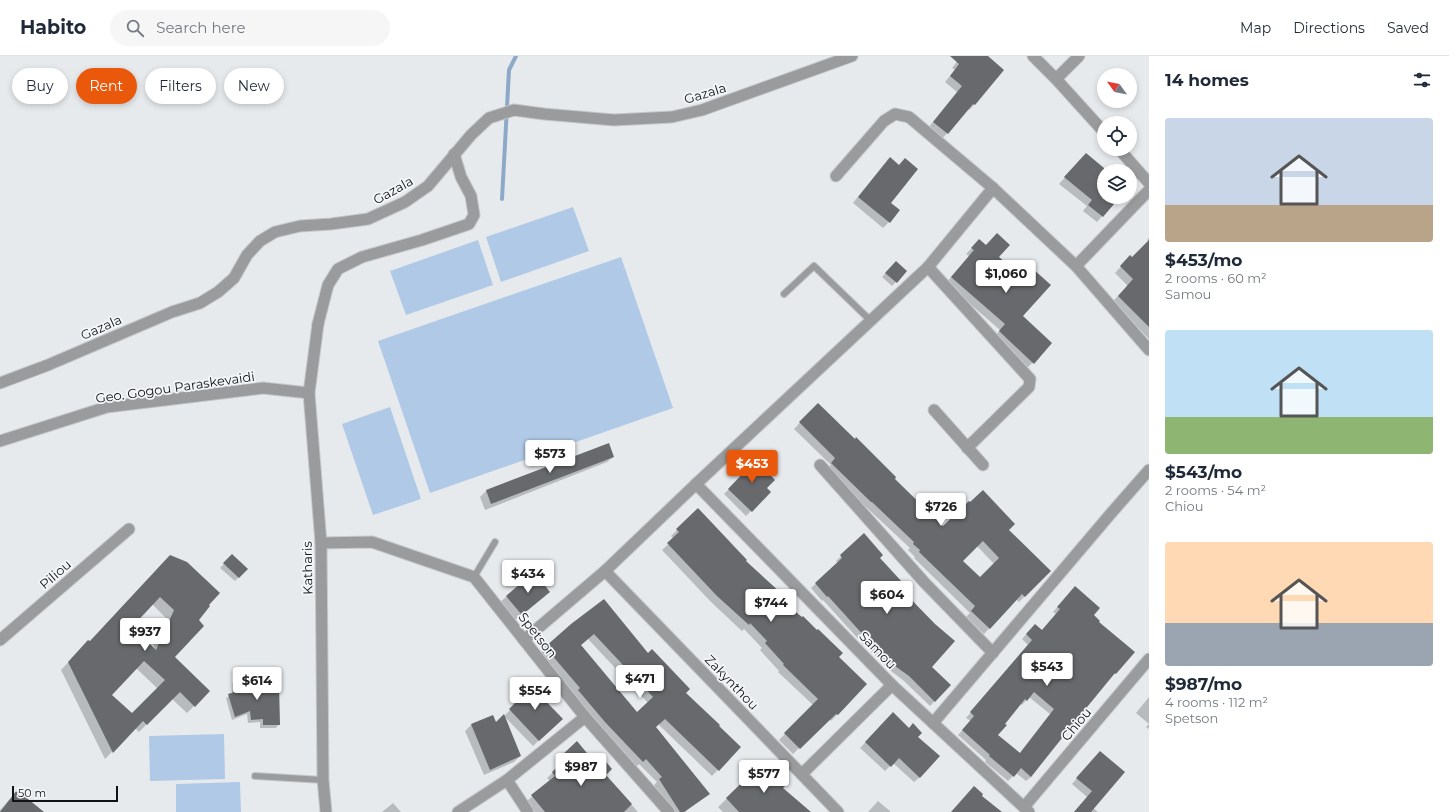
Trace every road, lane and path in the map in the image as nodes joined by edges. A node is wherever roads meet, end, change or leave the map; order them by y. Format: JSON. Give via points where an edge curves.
{"nodes":[{"id":1,"x":852,"y":56,"type":"edge"},
{"id":2,"x":1033,"y":56,"type":"edge"},
{"id":3,"x":1079,"y":56,"type":"edge"},
{"id":4,"x":1056,"y":79,"type":"junction"},
{"id":5,"x":1097,"y":124,"type":"edge"},
{"id":6,"x":454,"y":154,"type":"junction"},
{"id":7,"x":1125,"y":156,"type":"edge"},
{"id":8,"x":836,"y":176,"type":"dead end"},
{"id":9,"x":1149,"y":183,"type":"edge"},
{"id":10,"x":993,"y":188,"type":"junction"},
{"id":11,"x":1149,"y":190,"type":"edge"},
{"id":12,"x":1076,"y":266,"type":"junction"},
{"id":13,"x":928,"y":267,"type":"junction"},
{"id":14,"x":784,"y":294,"type":"dead end"},
{"id":15,"x":871,"y":321,"type":"junction"},
{"id":16,"x":1149,"y":350,"type":"edge"},
{"id":17,"x":0,"y":383,"type":"edge"},
{"id":18,"x":309,"y":393,"type":"junction"},
{"id":19,"x":934,"y":410,"type":"dead end"},
{"id":20,"x":0,"y":441,"type":"edge"},
{"id":21,"x":967,"y":448,"type":"junction"},
{"id":22,"x":820,"y":465,"type":"dead end"},
{"id":23,"x":983,"y":465,"type":"dead end"},
{"id":24,"x":1149,"y":470,"type":"edge"},
{"id":25,"x":696,"y":484,"type":"junction"},
{"id":26,"x":129,"y":529,"type":"dead end"},
{"id":27,"x":495,"y":542,"type":"dead end"},
{"id":28,"x":322,"y":544,"type":"junction"},
{"id":29,"x":605,"y":572,"type":"junction"},
{"id":30,"x":474,"y":577,"type":"junction"},
{"id":31,"x":0,"y":640,"type":"edge"},
{"id":32,"x":524,"y":640,"type":"junction"},
{"id":33,"x":993,"y":653,"type":"junction"},
{"id":34,"x":1149,"y":659,"type":"edge"},
{"id":35,"x":892,"y":685,"type":"junction"},
{"id":36,"x":585,"y":717,"type":"junction"},
{"id":37,"x":933,"y":723,"type":"junction"},
{"id":38,"x":802,"y":774,"type":"junction"},
{"id":39,"x":255,"y":776,"type":"dead end"},
{"id":40,"x":323,"y":780,"type":"junction"},
{"id":41,"x":507,"y":780,"type":"junction"},
{"id":42,"x":1026,"y":810,"type":"edge"},
{"id":43,"x":326,"y":812,"type":"edge"},
{"id":44,"x":458,"y":812,"type":"edge"},
{"id":45,"x":528,"y":812,"type":"edge"},
{"id":46,"x":669,"y":812,"type":"edge"},
{"id":47,"x":838,"y":812,"type":"edge"}],
"edges":[{"from":1,"to":6,"type":"street","name":"Gazala","via":[[702,110],[672,117],[614,120],[514,110],[489,118]]},
{"from":2,"to":4,"type":"street"},
{"from":3,"to":4,"type":"street"},
{"from":4,"to":5,"type":"street"},
{"from":6,"to":17,"type":"street","name":"Gazala","via":[[428,186],[405,202],[368,219],[300,226],[275,232],[260,241],[234,278],[200,303],[172,312]]},
{"from":6,"to":18,"type":"street","name":"Katharis","via":[[460,177],[470,196],[474,215],[469,224],[362,257],[338,270],[328,285],[318,324]]},
{"from":7,"to":9,"type":"street"},
{"from":8,"to":10,"type":"street","via":[[884,120],[895,114],[909,117]]},
{"from":10,"to":12,"type":"street"},
{"from":10,"to":13,"type":"street"},
{"from":11,"to":12,"type":"street"},
{"from":12,"to":16,"type":"street"},
{"from":13,"to":15,"type":"street"},
{"from":13,"to":21,"type":"street","via":[[1030,380],[1029,387]]},
{"from":14,"to":15,"type":"lane","via":[[814,266]]},
{"from":15,"to":25,"type":"street"},
{"from":18,"to":20,"type":"street","name":"Geo. Gogou Paraskevaidi","via":[[263,388],[107,408]]},
{"from":18,"to":28,"type":"street","name":"Katharis"},
{"from":19,"to":21,"type":"street"},
{"from":21,"to":23,"type":"street"},
{"from":22,"to":33,"type":"street","via":[[924,582]]},
{"from":24,"to":33,"type":"street"},
{"from":25,"to":29,"type":"street"},
{"from":25,"to":35,"type":"street","name":"Samou"},
{"from":26,"to":31,"type":"street","name":"Piliou"},
{"from":27,"to":30,"type":"lane"},
{"from":28,"to":30,"type":"street","via":[[372,542]]},
{"from":28,"to":40,"type":"street","name":"Katharis"},
{"from":29,"to":32,"type":"street"},
{"from":29,"to":38,"type":"street","name":"Zakynthou"},
{"from":30,"to":32,"type":"street","name":"Spetson"},
{"from":32,"to":36,"type":"street","name":"Spetson"},
{"from":33,"to":37,"type":"street"},
{"from":34,"to":42,"type":"street","name":"Chiou"},
{"from":35,"to":37,"type":"street","name":"Samou"},
{"from":35,"to":38,"type":"street"},
{"from":36,"to":41,"type":"street"},
{"from":36,"to":46,"type":"street","name":"Spetson"},
{"from":37,"to":42,"type":"street","name":"Samou"},
{"from":38,"to":47,"type":"street","name":"Zakynthou"},
{"from":39,"to":40,"type":"lane"},
{"from":40,"to":43,"type":"street","name":"Katharis"},
{"from":41,"to":44,"type":"street"},
{"from":41,"to":45,"type":"street"}]}
